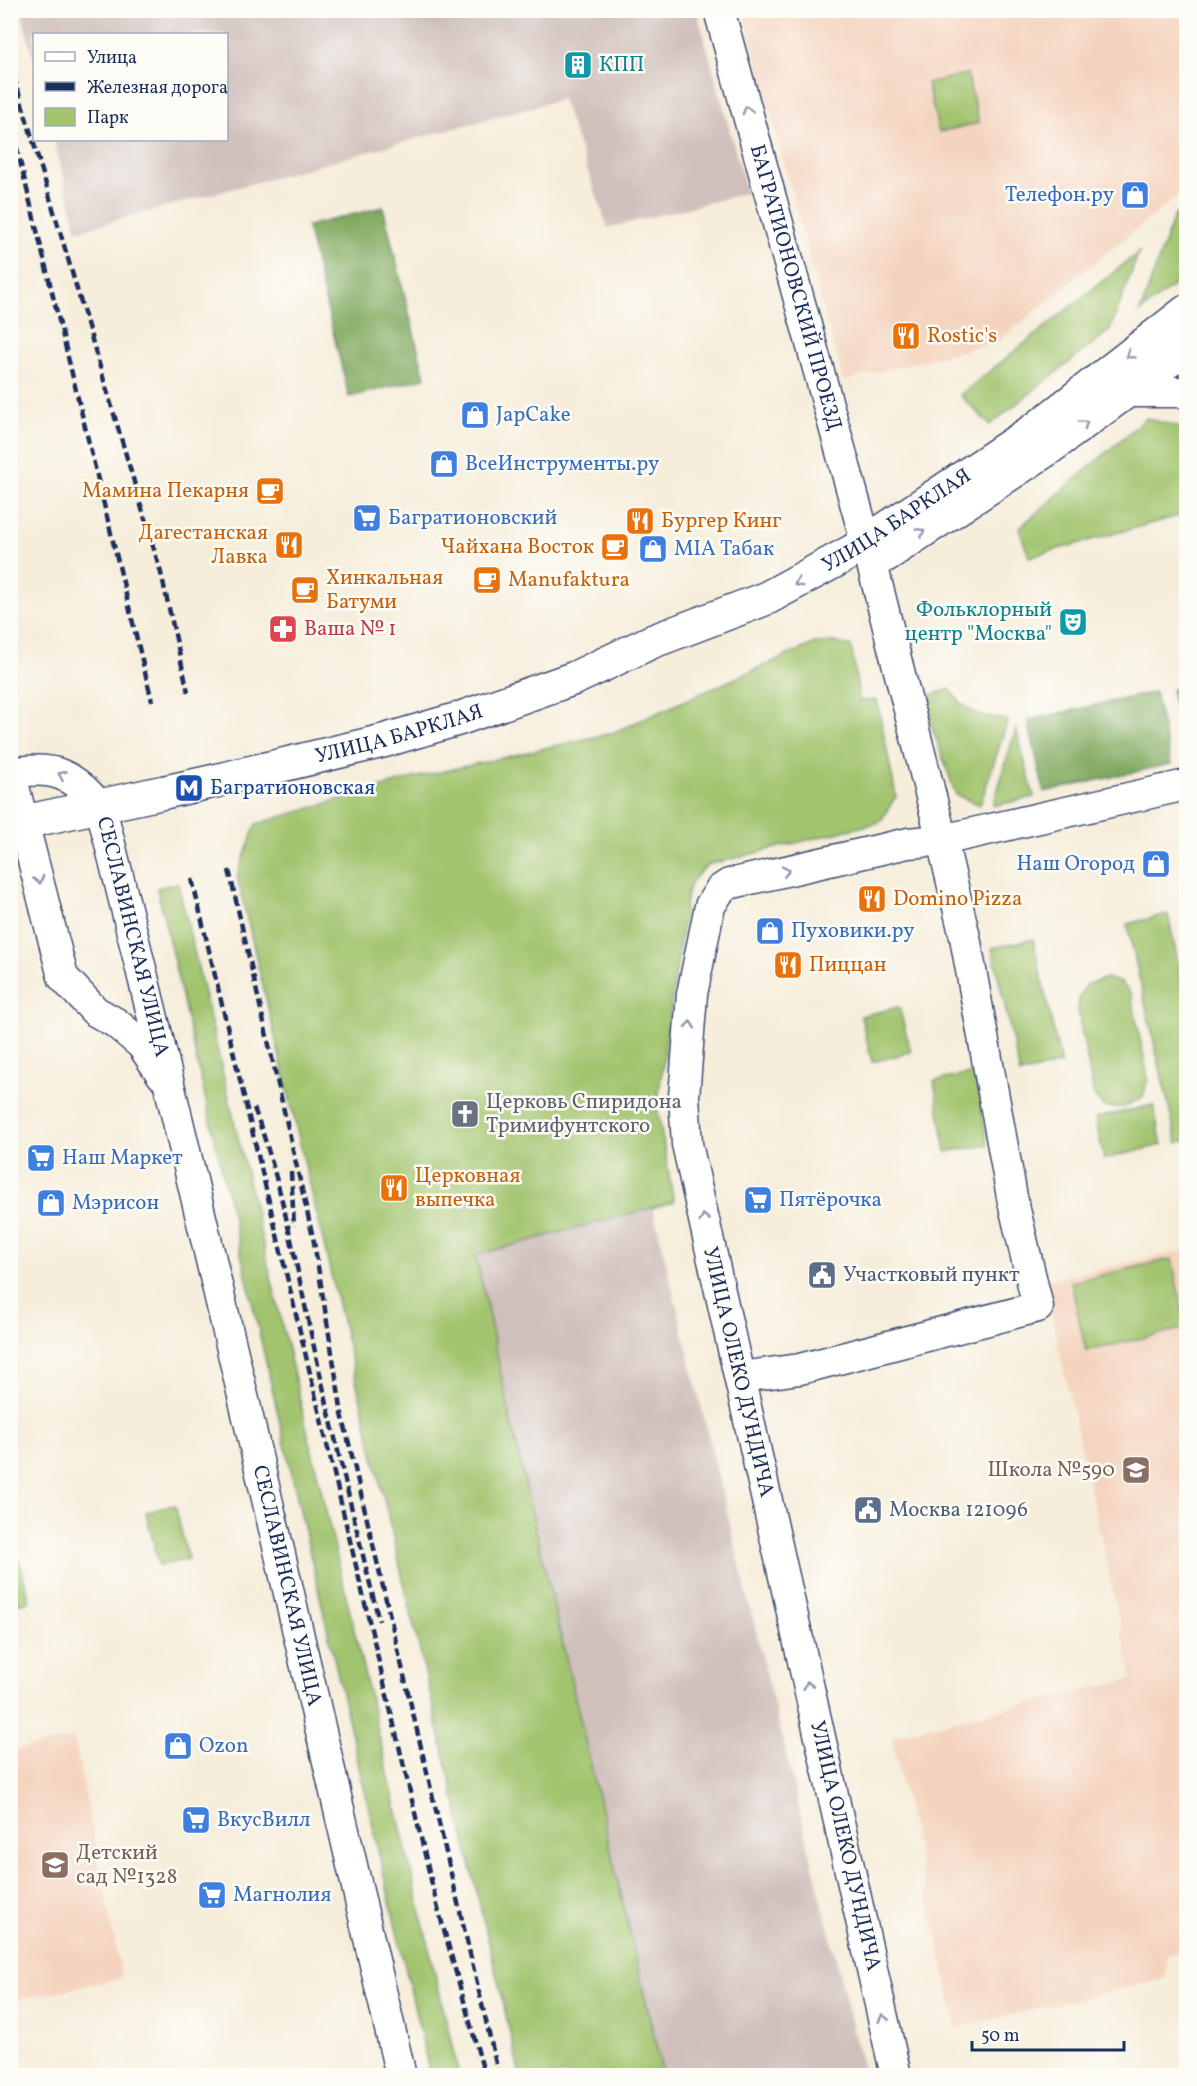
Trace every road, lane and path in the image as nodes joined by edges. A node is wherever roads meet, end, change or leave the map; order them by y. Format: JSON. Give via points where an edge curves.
{"nodes":[{"id":1,"x":719,"y":10,"type":"edge"},
{"id":2,"x":1186,"y":312,"type":"edge"},
{"id":3,"x":1186,"y":348,"type":"edge"},
{"id":4,"x":1128,"y":392,"type":"junction"},
{"id":5,"x":1186,"y":392,"type":"edge"},
{"id":6,"x":869,"y":553,"type":"junction"},
{"id":7,"x":11,"y":772,"type":"edge"},
{"id":8,"x":1186,"y":785,"type":"edge"},
{"id":9,"x":101,"y":808,"type":"junction"},
{"id":10,"x":17,"y":824,"type":"edge"},
{"id":11,"x":942,"y":840,"type":"junction"},
{"id":12,"x":174,"y":1096,"type":"junction"},
{"id":13,"x":740,"y":1377,"type":"junction"},
{"id":14,"x":401,"y":2076,"type":"edge"},
{"id":15,"x":896,"y":2076,"type":"edge"}],
"edges":[{"from":6,"to":1,"type":"street","name":"БАГРАТИОНОВСКИЙ ПРОЕЗД","one_way":true},
{"from":2,"to":6,"type":"main road","name":"УЛИЦА БАРКЛАЯ","one_way":true},
{"from":3,"to":4,"type":"main road","name":"УЛИЦА БАРКЛАЯ"},
{"from":4,"to":5,"type":"street"},
{"from":6,"to":4,"type":"main road","name":"УЛИЦА БАРКЛАЯ","one_way":true},
{"from":6,"to":9,"type":"main road","name":"УЛИЦА БАРКЛАЯ","bridge":true,"via":[[816,598],[744,631],[657,662],[575,678],[394,738]]},
{"from":6,"to":11,"type":"street"},
{"from":9,"to":7,"type":"street","name":"СЕСЛАВИНСКАЯ УЛИЦА","one_way":true,"via":[[66,775],[46,769]]},
{"from":7,"to":10,"type":"street","name":"СЕСЛАВИНСКАЯ УЛИЦА"},
{"from":8,"to":11,"type":"street","name":"УЛИЦА ОЛЕКО ДУНДИЧА"},
{"from":9,"to":10,"type":"main road","name":"УЛИЦА БАРКЛАЯ"},
{"from":9,"to":12,"type":"street","name":"СЕСЛАВИНСКАЯ УЛИЦА"},
{"from":10,"to":12,"type":"street","name":"СЕСЛАВИНСКАЯ УЛИЦА","one_way":true,"via":[[63,977],[95,1011],[142,1045]]},
{"from":13,"to":11,"type":"street","name":"УЛИЦА ОЛЕКО ДУНДИЧА","one_way":true,"via":[[687,1143],[684,1106],[692,994],[710,906],[729,884],[908,843]]},
{"from":11,"to":13,"type":"street","via":[[965,937],[1012,1197],[1038,1307],[800,1369]]},
{"from":12,"to":14,"type":"street","name":"СЕСЛАВИНСКАЯ УЛИЦА"},
{"from":15,"to":13,"type":"street","name":"УЛИЦА ОЛЕКО ДУНДИЧА","one_way":true}]}
